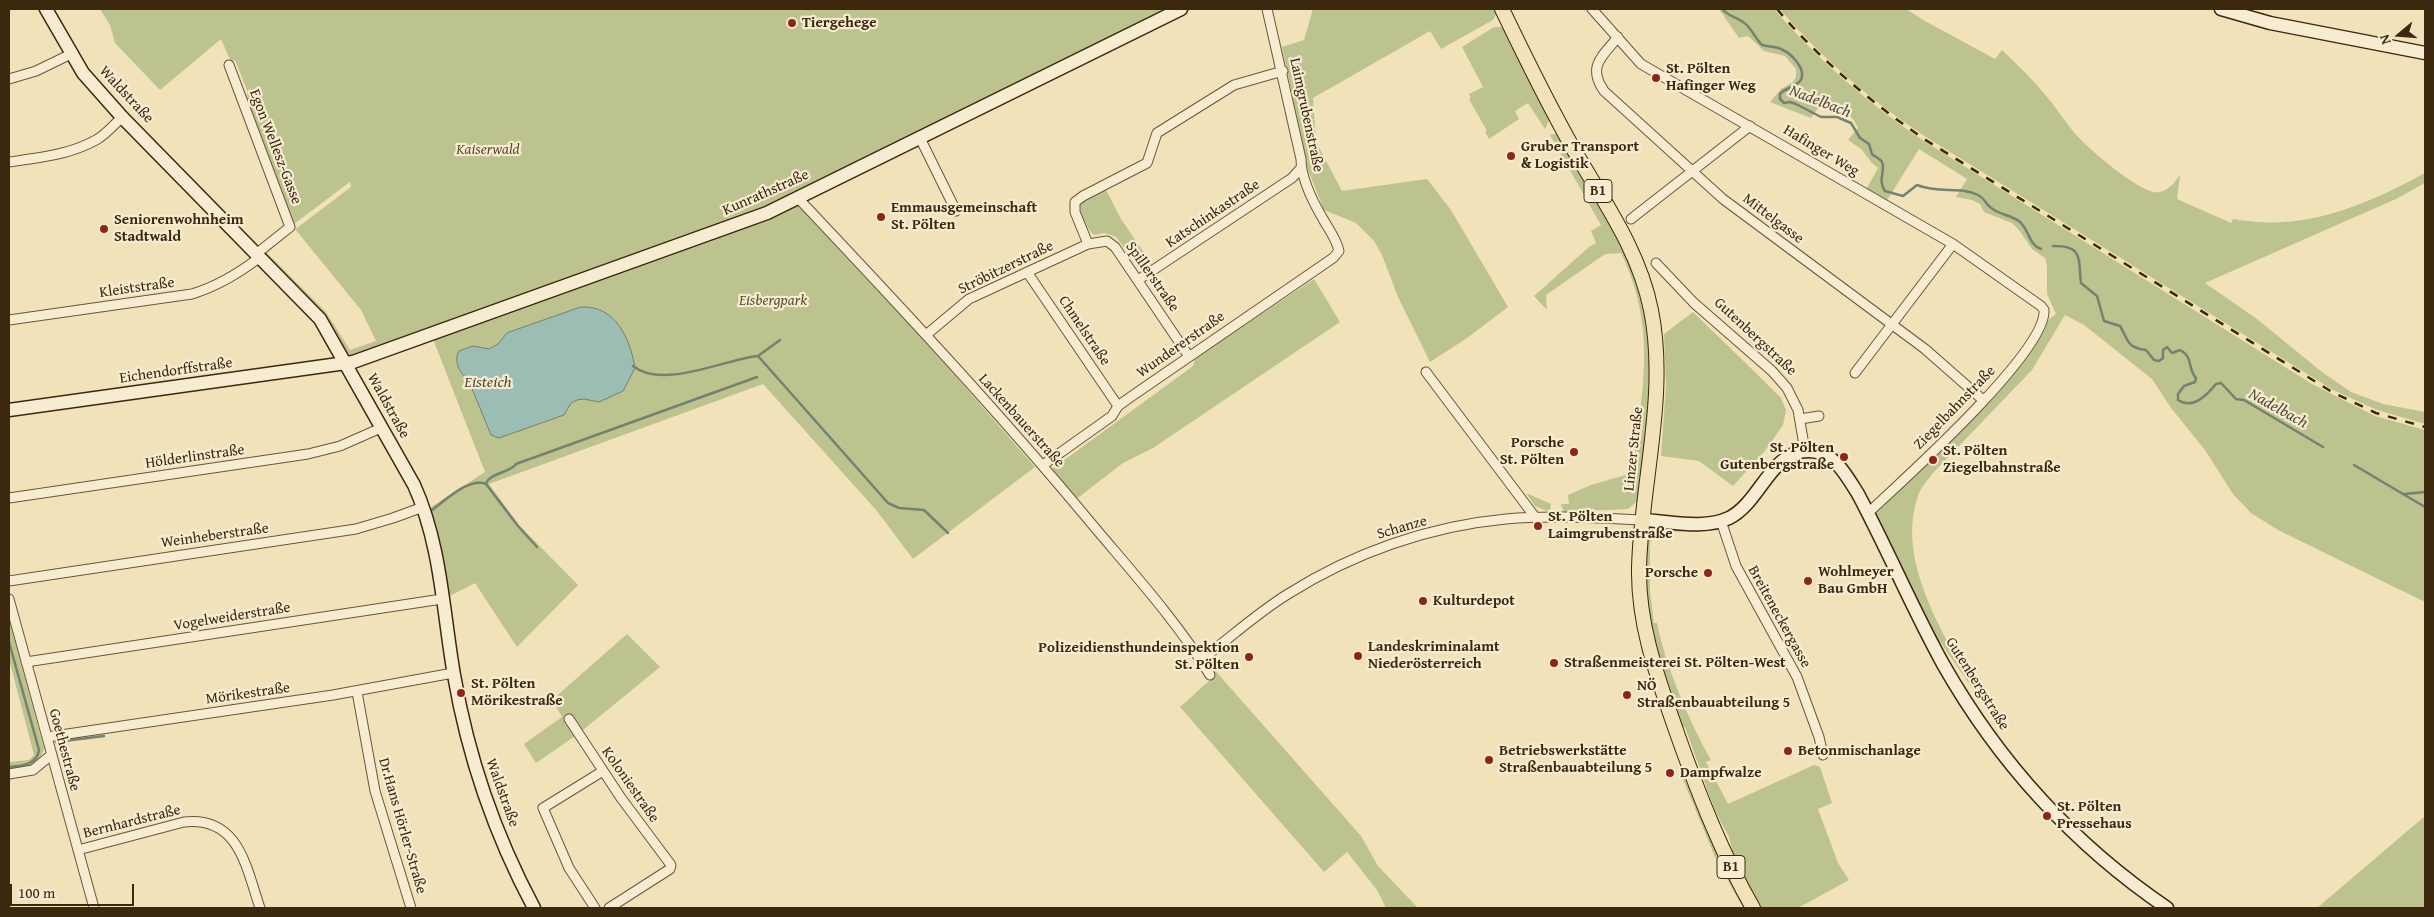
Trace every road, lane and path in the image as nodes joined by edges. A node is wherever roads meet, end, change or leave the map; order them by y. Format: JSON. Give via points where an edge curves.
{"nodes":[{"id":1,"x":46,"y":9,"type":"edge"},
{"id":2,"x":1181,"y":9,"type":"edge"},
{"id":3,"x":1267,"y":9,"type":"edge"},
{"id":4,"x":1502,"y":9,"type":"edge"},
{"id":5,"x":1592,"y":9,"type":"edge"},
{"id":6,"x":2221,"y":9,"type":"edge"},
{"id":7,"x":1618,"y":37,"type":"junction"},
{"id":8,"x":2425,"y":53,"type":"edge"},
{"id":9,"x":71,"y":54,"type":"junction"},
{"id":10,"x":229,"y":65,"type":"dead end"},
{"id":11,"x":1283,"y":70,"type":"junction"},
{"id":12,"x":9,"y":79,"type":"edge"},
{"id":13,"x":122,"y":118,"type":"junction"},
{"id":14,"x":1750,"y":126,"type":"junction"},
{"id":15,"x":920,"y":138,"type":"junction"},
{"id":16,"x":9,"y":162,"type":"edge"},
{"id":17,"x":1301,"y":168,"type":"junction"},
{"id":18,"x":1692,"y":172,"type":"junction"},
{"id":19,"x":798,"y":198,"type":"junction"},
{"id":20,"x":956,"y":211,"type":"dead end"},
{"id":21,"x":1631,"y":220,"type":"dead end"},
{"id":22,"x":1107,"y":241,"type":"joint"},
{"id":23,"x":1088,"y":244,"type":"junction"},
{"id":24,"x":1953,"y":244,"type":"junction"},
{"id":25,"x":1339,"y":251,"type":"joint"},
{"id":26,"x":258,"y":255,"type":"junction"},
{"id":27,"x":1656,"y":263,"type":"dead end"},
{"id":28,"x":1026,"y":272,"type":"junction"},
{"id":29,"x":1138,"y":280,"type":"junction"},
{"id":30,"x":2044,"y":310,"type":"joint"},
{"id":31,"x":9,"y":320,"type":"edge"},
{"id":32,"x":1892,"y":323,"type":"junction"},
{"id":33,"x":926,"y":335,"type":"junction"},
{"id":34,"x":1188,"y":356,"type":"junction"},
{"id":35,"x":347,"y":363,"type":"junction"},
{"id":36,"x":1426,"y":372,"type":"dead end"},
{"id":37,"x":1855,"y":373,"type":"dead end"},
{"id":38,"x":1983,"y":400,"type":"junction"},
{"id":39,"x":1118,"y":406,"type":"junction"},
{"id":40,"x":9,"y":410,"type":"edge"},
{"id":41,"x":1819,"y":416,"type":"dead end"},
{"id":42,"x":1800,"y":420,"type":"junction"},
{"id":43,"x":381,"y":428,"type":"junction"},
{"id":44,"x":1805,"y":451,"type":"junction"},
{"id":45,"x":1043,"y":465,"type":"junction"},
{"id":46,"x":9,"y":498,"type":"edge"},
{"id":47,"x":423,"y":507,"type":"junction"},
{"id":48,"x":1868,"y":513,"type":"junction"},
{"id":49,"x":1535,"y":517,"type":"junction"},
{"id":50,"x":1642,"y":520,"type":"junction"},
{"id":51,"x":1721,"y":521,"type":"junction"},
{"id":52,"x":9,"y":581,"type":"edge"},
{"id":53,"x":9,"y":599,"type":"edge"},
{"id":54,"x":442,"y":599,"type":"junction"},
{"id":55,"x":1201,"y":660,"type":"junction"},
{"id":56,"x":26,"y":662,"type":"junction"},
{"id":57,"x":453,"y":673,"type":"junction"},
{"id":58,"x":1210,"y":675,"type":"dead end"},
{"id":59,"x":357,"y":692,"type":"junction"},
{"id":60,"x":569,"y":719,"type":"dead end"},
{"id":61,"x":46,"y":737,"type":"junction"},
{"id":62,"x":51,"y":754,"type":"junction"},
{"id":63,"x":1823,"y":755,"type":"dead end"},
{"id":64,"x":603,"y":770,"type":"junction"},
{"id":65,"x":9,"y":774,"type":"edge"},
{"id":66,"x":78,"y":850,"type":"junction"},
{"id":67,"x":94,"y":908,"type":"edge"},
{"id":68,"x":260,"y":908,"type":"edge"},
{"id":69,"x":411,"y":908,"type":"edge"},
{"id":70,"x":534,"y":908,"type":"edge"},
{"id":71,"x":595,"y":908,"type":"edge"},
{"id":72,"x":609,"y":908,"type":"edge"},
{"id":73,"x":1752,"y":908,"type":"edge"},
{"id":74,"x":2167,"y":908,"type":"edge"}],
"edges":[{"from":1,"to":9,"type":"street","name":"Waldstraße"},
{"from":2,"to":15,"type":"street","name":"Kunrathstraße"},
{"from":3,"to":11,"type":"street","name":"Laimgrubenstraße"},
{"from":4,"to":50,"type":"main road","name":"Linzer Straße","number":"B1","via":[[1559,124],[1626,238],[1648,294],[1657,370]]},
{"from":5,"to":7,"type":"street","name":"Hafinger Weg"},
{"from":6,"to":8,"type":"street","via":[[2270,23]]},
{"from":7,"to":14,"type":"street","name":"Hafinger Weg","via":[[1641,64]]},
{"from":7,"to":18,"type":"street","name":"Mittelgasse","via":[[1599,61],[1595,71],[1597,81]]},
{"from":9,"to":12,"type":"street","via":[[36,71]]},
{"from":9,"to":13,"type":"street","name":"Waldstraße"},
{"from":10,"to":26,"type":"street","name":"Egon Wellesz-Gasse","via":[[290,227]]},
{"from":11,"to":17,"type":"street","name":"Laimgrubenstraße"},
{"from":11,"to":23,"type":"street","via":[[1234,85],[1157,133],[1148,163],[1075,202],[1075,212]]},
{"from":13,"to":16,"type":"street","via":[[97,140],[69,151]]},
{"from":13,"to":26,"type":"street","name":"Waldstraße"},
{"from":14,"to":18,"type":"street"},
{"from":14,"to":24,"type":"street","name":"Hafinger Weg"},
{"from":15,"to":19,"type":"street","name":"Kunrathstraße"},
{"from":15,"to":20,"type":"street"},
{"from":17,"to":25,"type":"street","name":"Laimgrubenstraße","via":[[1316,207],[1337,241]]},
{"from":17,"to":29,"type":"street","name":"Katschinkastraße","via":[[1292,178]]},
{"from":18,"to":21,"type":"street"},
{"from":18,"to":32,"type":"street","name":"Mittelgasse","via":[[1730,205]]},
{"from":19,"to":33,"type":"street","name":"Lackenbauerstraße"},
{"from":19,"to":35,"type":"street","name":"Kunrathstraße","via":[[740,224]]},
{"from":22,"to":23,"type":"street","name":"Ströbitzerstraße"},
{"from":22,"to":29,"type":"street","name":"Spillerstraße","via":[[1115,247]]},
{"from":23,"to":28,"type":"street","name":"Ströbitzerstraße"},
{"from":24,"to":30,"type":"street","name":"Hafinger Weg"},
{"from":24,"to":32,"type":"street"},
{"from":25,"to":34,"type":"street","name":"Wundererstraße"},
{"from":26,"to":31,"type":"street","name":"Kleiststraße","via":[[236,275],[192,294]]},
{"from":26,"to":35,"type":"street","name":"Waldstraße","via":[[320,319]]},
{"from":27,"to":42,"type":"street","name":"Gutenbergstraße","via":[[1694,303],[1781,380],[1795,402]]},
{"from":28,"to":33,"type":"street","name":"Ströbitzerstraße","via":[[969,299]]},
{"from":28,"to":39,"type":"street","name":"Chmelstraße"},
{"from":29,"to":34,"type":"street","name":"Spillerstraße"},
{"from":30,"to":38,"type":"street","name":"Ziegelbahnstraße","via":[[2042,324],[2022,357]]},
{"from":32,"to":37,"type":"street"},
{"from":32,"to":38,"type":"street","name":"Mittelgasse","via":[[1938,358]]},
{"from":33,"to":45,"type":"street","name":"Lackenbauerstraße"},
{"from":34,"to":39,"type":"street","name":"Wundererstraße"},
{"from":35,"to":40,"type":"street","name":"Eichendorffstraße"},
{"from":35,"to":43,"type":"street","name":"Waldstraße"},
{"from":36,"to":49,"type":"street"},
{"from":38,"to":48,"type":"street","name":"Ziegelbahnstraße"},
{"from":39,"to":45,"type":"street","name":"Wundererstraße","via":[[1112,416]]},
{"from":41,"to":42,"type":"street"},
{"from":42,"to":44,"type":"street","name":"Gutenbergstraße"},
{"from":43,"to":46,"type":"street","name":"Hölderlinstraße","via":[[340,446],[308,454]]},
{"from":43,"to":47,"type":"street","name":"Waldstraße"},
{"from":44,"to":48,"type":"street","name":"Gutenbergstraße","via":[[1824,454],[1838,464]]},
{"from":44,"to":51,"type":"street","via":[[1782,462],[1746,505]]},
{"from":45,"to":55,"type":"street","name":"Lackenbauerstraße","via":[[1162,607]]},
{"from":47,"to":52,"type":"street","name":"Weinheberstraße","via":[[356,529]]},
{"from":47,"to":54,"type":"street","name":"Waldstraße"},
{"from":48,"to":74,"type":"street","name":"Gutenbergstraße","via":[[1936,651],[1997,747],[2032,791],[2066,826]]},
{"from":49,"to":50,"type":"street","name":"Schanze"},
{"from":49,"to":55,"type":"street","name":"Schanze","via":[[1447,530],[1392,544],[1351,559],[1286,595]]},
{"from":50,"to":51,"type":"street","via":[[1698,524]]},
{"from":50,"to":73,"type":"main road","name":"Linzer Straße","number":"B1","via":[[1640,598],[1651,658],[1709,818]]},
{"from":51,"to":63,"type":"street","name":"Breiteneckergasse","via":[[1736,566],[1797,677]]},
{"from":53,"to":56,"type":"street","name":"Goethestraße"},
{"from":54,"to":56,"type":"street","name":"Vogelweiderstraße"},
{"from":54,"to":57,"type":"street","name":"Waldstraße"},
{"from":55,"to":58,"type":"street","name":"Lackenbauerstraße"},
{"from":56,"to":61,"type":"street","name":"Goethestraße"},
{"from":57,"to":59,"type":"street","name":"Mörikestraße"},
{"from":57,"to":70,"type":"street","name":"Waldstraße","via":[[482,789],[502,842]]},
{"from":59,"to":61,"type":"street","name":"Mörikestraße"},
{"from":59,"to":69,"type":"street","name":"Dr.Hans Hörler-Straße","via":[[372,777]]},
{"from":60,"to":64,"type":"street","name":"Koloniestraße"},
{"from":61,"to":62,"type":"street","name":"Goethestraße"},
{"from":62,"to":65,"type":"street","via":[[33,770]]},
{"from":62,"to":66,"type":"street","name":"Goethestraße"},
{"from":64,"to":71,"type":"street","via":[[544,808],[569,868]]},
{"from":64,"to":72,"type":"street","name":"Koloniestraße","via":[[670,865],[670,869]]},
{"from":66,"to":67,"type":"street","name":"Goethestraße"},
{"from":66,"to":68,"type":"street","name":"Bernhardstraße","via":[[184,822],[212,823],[232,837],[239,848]]}]}
